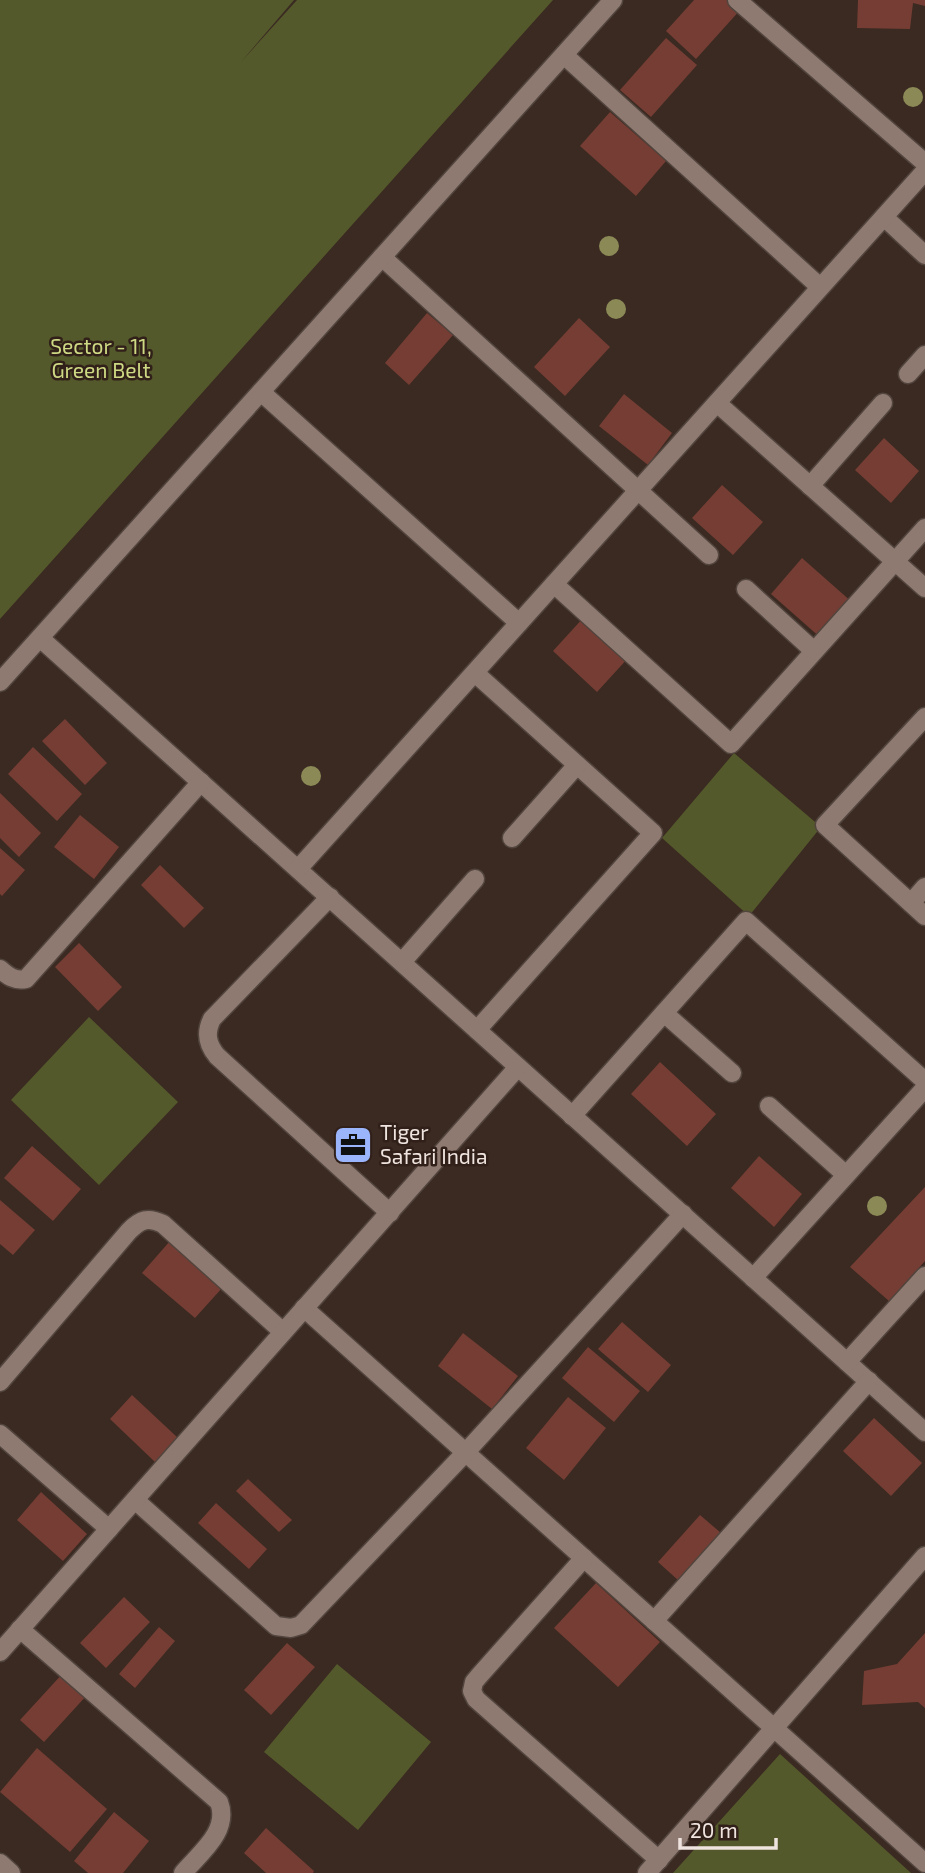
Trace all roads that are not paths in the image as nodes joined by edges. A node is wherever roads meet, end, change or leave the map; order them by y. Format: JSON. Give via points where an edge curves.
{"nodes":[{"id":1,"x":613,"y":0,"type":"edge"},
{"id":2,"x":737,"y":0,"type":"edge"},
{"id":3,"x":564,"y":55,"type":"junction"},
{"id":4,"x":925,"y":163,"type":"edge"},
{"id":5,"x":925,"y":171,"type":"edge"},
{"id":6,"x":884,"y":217,"type":"junction"},
{"id":7,"x":925,"y":255,"type":"edge"},
{"id":8,"x":382,"y":257,"type":"junction"},
{"id":9,"x":820,"y":287,"type":"junction"},
{"id":10,"x":925,"y":355,"type":"edge"},
{"id":11,"x":908,"y":374,"type":"dead end"},
{"id":12,"x":261,"y":393,"type":"junction"},
{"id":13,"x":717,"y":403,"type":"junction"},
{"id":14,"x":883,"y":403,"type":"dead end"},
{"id":15,"x":810,"y":486,"type":"junction"},
{"id":16,"x":638,"y":491,"type":"junction"},
{"id":17,"x":925,"y":528,"type":"edge"},
{"id":18,"x":709,"y":555,"type":"dead end"},
{"id":19,"x":895,"y":562,"type":"junction"},
{"id":20,"x":554,"y":584,"type":"junction"},
{"id":21,"x":925,"y":588,"type":"edge"},
{"id":22,"x":747,"y":589,"type":"dead end"},
{"id":23,"x":519,"y":623,"type":"junction"},
{"id":24,"x":40,"y":638,"type":"junction"},
{"id":25,"x":814,"y":651,"type":"junction"},
{"id":26,"x":475,"y":673,"type":"junction"},
{"id":27,"x":0,"y":682,"type":"edge"},
{"id":28,"x":925,"y":717,"type":"edge"},
{"id":29,"x":577,"y":765,"type":"junction"},
{"id":30,"x":201,"y":782,"type":"junction"},
{"id":31,"x":512,"y":838,"type":"dead end"},
{"id":32,"x":298,"y":869,"type":"junction"},
{"id":33,"x":475,"y":879,"type":"dead end"},
{"id":34,"x":925,"y":887,"type":"edge"},
{"id":35,"x":330,"y":897,"type":"junction"},
{"id":36,"x":911,"y":903,"type":"junction"},
{"id":37,"x":925,"y":916,"type":"edge"},
{"id":38,"x":402,"y":962,"type":"junction"},
{"id":39,"x":0,"y":969,"type":"edge"},
{"id":40,"x":664,"y":1013,"type":"junction"},
{"id":41,"x":477,"y":1030,"type":"junction"},
{"id":42,"x":518,"y":1067,"type":"junction"},
{"id":43,"x":732,"y":1073,"type":"dead end"},
{"id":44,"x":925,"y":1081,"type":"edge"},
{"id":45,"x":925,"y":1088,"type":"edge"},
{"id":46,"x":769,"y":1106,"type":"dead end"},
{"id":47,"x":572,"y":1116,"type":"junction"},
{"id":48,"x":846,"y":1175,"type":"junction"},
{"id":49,"x":390,"y":1213,"type":"junction"},
{"id":50,"x":682,"y":1214,"type":"junction"},
{"id":51,"x":925,"y":1276,"type":"edge"},
{"id":52,"x":753,"y":1278,"type":"junction"},
{"id":53,"x":304,"y":1308,"type":"junction"},
{"id":54,"x":283,"y":1332,"type":"junction"},
{"id":55,"x":847,"y":1362,"type":"junction"},
{"id":56,"x":869,"y":1381,"type":"junction"},
{"id":57,"x":0,"y":1382,"type":"edge"},
{"id":58,"x":925,"y":1432,"type":"edge"},
{"id":59,"x":0,"y":1434,"type":"edge"},
{"id":60,"x":466,"y":1452,"type":"junction"},
{"id":61,"x":135,"y":1500,"type":"junction"},
{"id":62,"x":109,"y":1528,"type":"junction"},
{"id":63,"x":925,"y":1556,"type":"edge"},
{"id":64,"x":584,"y":1558,"type":"junction"},
{"id":65,"x":654,"y":1621,"type":"junction"},
{"id":66,"x":20,"y":1629,"type":"junction"},
{"id":67,"x":0,"y":1652,"type":"edge"},
{"id":68,"x":775,"y":1729,"type":"junction"},
{"id":69,"x":0,"y":1863,"type":"edge"},
{"id":70,"x":925,"y":1863,"type":"edge"},
{"id":71,"x":653,"y":1867,"type":"edge"},
{"id":72,"x":11,"y":1873,"type":"edge"},
{"id":73,"x":183,"y":1873,"type":"edge"}],
"edges":[{"from":1,"to":3,"type":"street"},
{"from":2,"to":4,"type":"street"},
{"from":3,"to":8,"type":"street"},
{"from":3,"to":9,"type":"street"},
{"from":5,"to":6,"type":"street"},
{"from":6,"to":7,"type":"street"},
{"from":6,"to":9,"type":"street"},
{"from":8,"to":12,"type":"street"},
{"from":8,"to":16,"type":"street"},
{"from":9,"to":13,"type":"street"},
{"from":10,"to":11,"type":"street"},
{"from":12,"to":23,"type":"street"},
{"from":12,"to":24,"type":"street"},
{"from":13,"to":15,"type":"street"},
{"from":13,"to":16,"type":"street"},
{"from":14,"to":15,"type":"street"},
{"from":15,"to":19,"type":"street"},
{"from":16,"to":18,"type":"street"},
{"from":16,"to":20,"type":"street"},
{"from":17,"to":19,"type":"street"},
{"from":19,"to":21,"type":"street"},
{"from":19,"to":25,"type":"street"},
{"from":20,"to":23,"type":"street"},
{"from":20,"to":25,"type":"street","via":[[731,744]]},
{"from":22,"to":25,"type":"street"},
{"from":23,"to":26,"type":"street"},
{"from":24,"to":27,"type":"street"},
{"from":24,"to":30,"type":"street"},
{"from":26,"to":29,"type":"street"},
{"from":26,"to":32,"type":"street"},
{"from":28,"to":36,"type":"street","via":[[825,825]]},
{"from":29,"to":31,"type":"street"},
{"from":29,"to":41,"type":"street","via":[[653,833]]},
{"from":30,"to":32,"type":"street"},
{"from":30,"to":39,"type":"street","via":[[26,979],[9,977]]},
{"from":32,"to":35,"type":"street"},
{"from":33,"to":38,"type":"street"},
{"from":34,"to":36,"type":"street"},
{"from":35,"to":38,"type":"street"},
{"from":35,"to":49,"type":"street","via":[[212,1019],[208,1037],[217,1056]]},
{"from":36,"to":37,"type":"street"},
{"from":38,"to":41,"type":"street"},
{"from":40,"to":43,"type":"street"},
{"from":40,"to":44,"type":"street","via":[[746,921]]},
{"from":40,"to":47,"type":"street"},
{"from":41,"to":42,"type":"street"},
{"from":42,"to":47,"type":"street"},
{"from":42,"to":49,"type":"street"},
{"from":45,"to":48,"type":"street"},
{"from":46,"to":48,"type":"street"},
{"from":47,"to":50,"type":"street"},
{"from":48,"to":52,"type":"street"},
{"from":49,"to":53,"type":"street"},
{"from":50,"to":52,"type":"street"},
{"from":50,"to":60,"type":"street"},
{"from":51,"to":55,"type":"street"},
{"from":52,"to":55,"type":"street"},
{"from":53,"to":54,"type":"street"},
{"from":53,"to":60,"type":"street"},
{"from":54,"to":57,"type":"street","via":[[163,1224],[145,1220],[129,1231]]},
{"from":54,"to":61,"type":"street"},
{"from":55,"to":56,"type":"street"},
{"from":56,"to":58,"type":"street"},
{"from":56,"to":65,"type":"street"},
{"from":59,"to":62,"type":"street"},
{"from":60,"to":61,"type":"street","via":[[310,1618],[291,1628],[276,1626]]},
{"from":60,"to":64,"type":"street"},
{"from":61,"to":62,"type":"street"},
{"from":62,"to":66,"type":"street"},
{"from":63,"to":68,"type":"street"},
{"from":64,"to":65,"type":"street"},
{"from":64,"to":71,"type":"street","via":[[474,1682],[472,1691]]},
{"from":65,"to":68,"type":"street"},
{"from":66,"to":67,"type":"street"},
{"from":66,"to":73,"type":"street","via":[[219,1802],[223,1811],[217,1834]]},
{"from":68,"to":70,"type":"street"},
{"from":68,"to":71,"type":"street"},
{"from":69,"to":72,"type":"street"}]}
